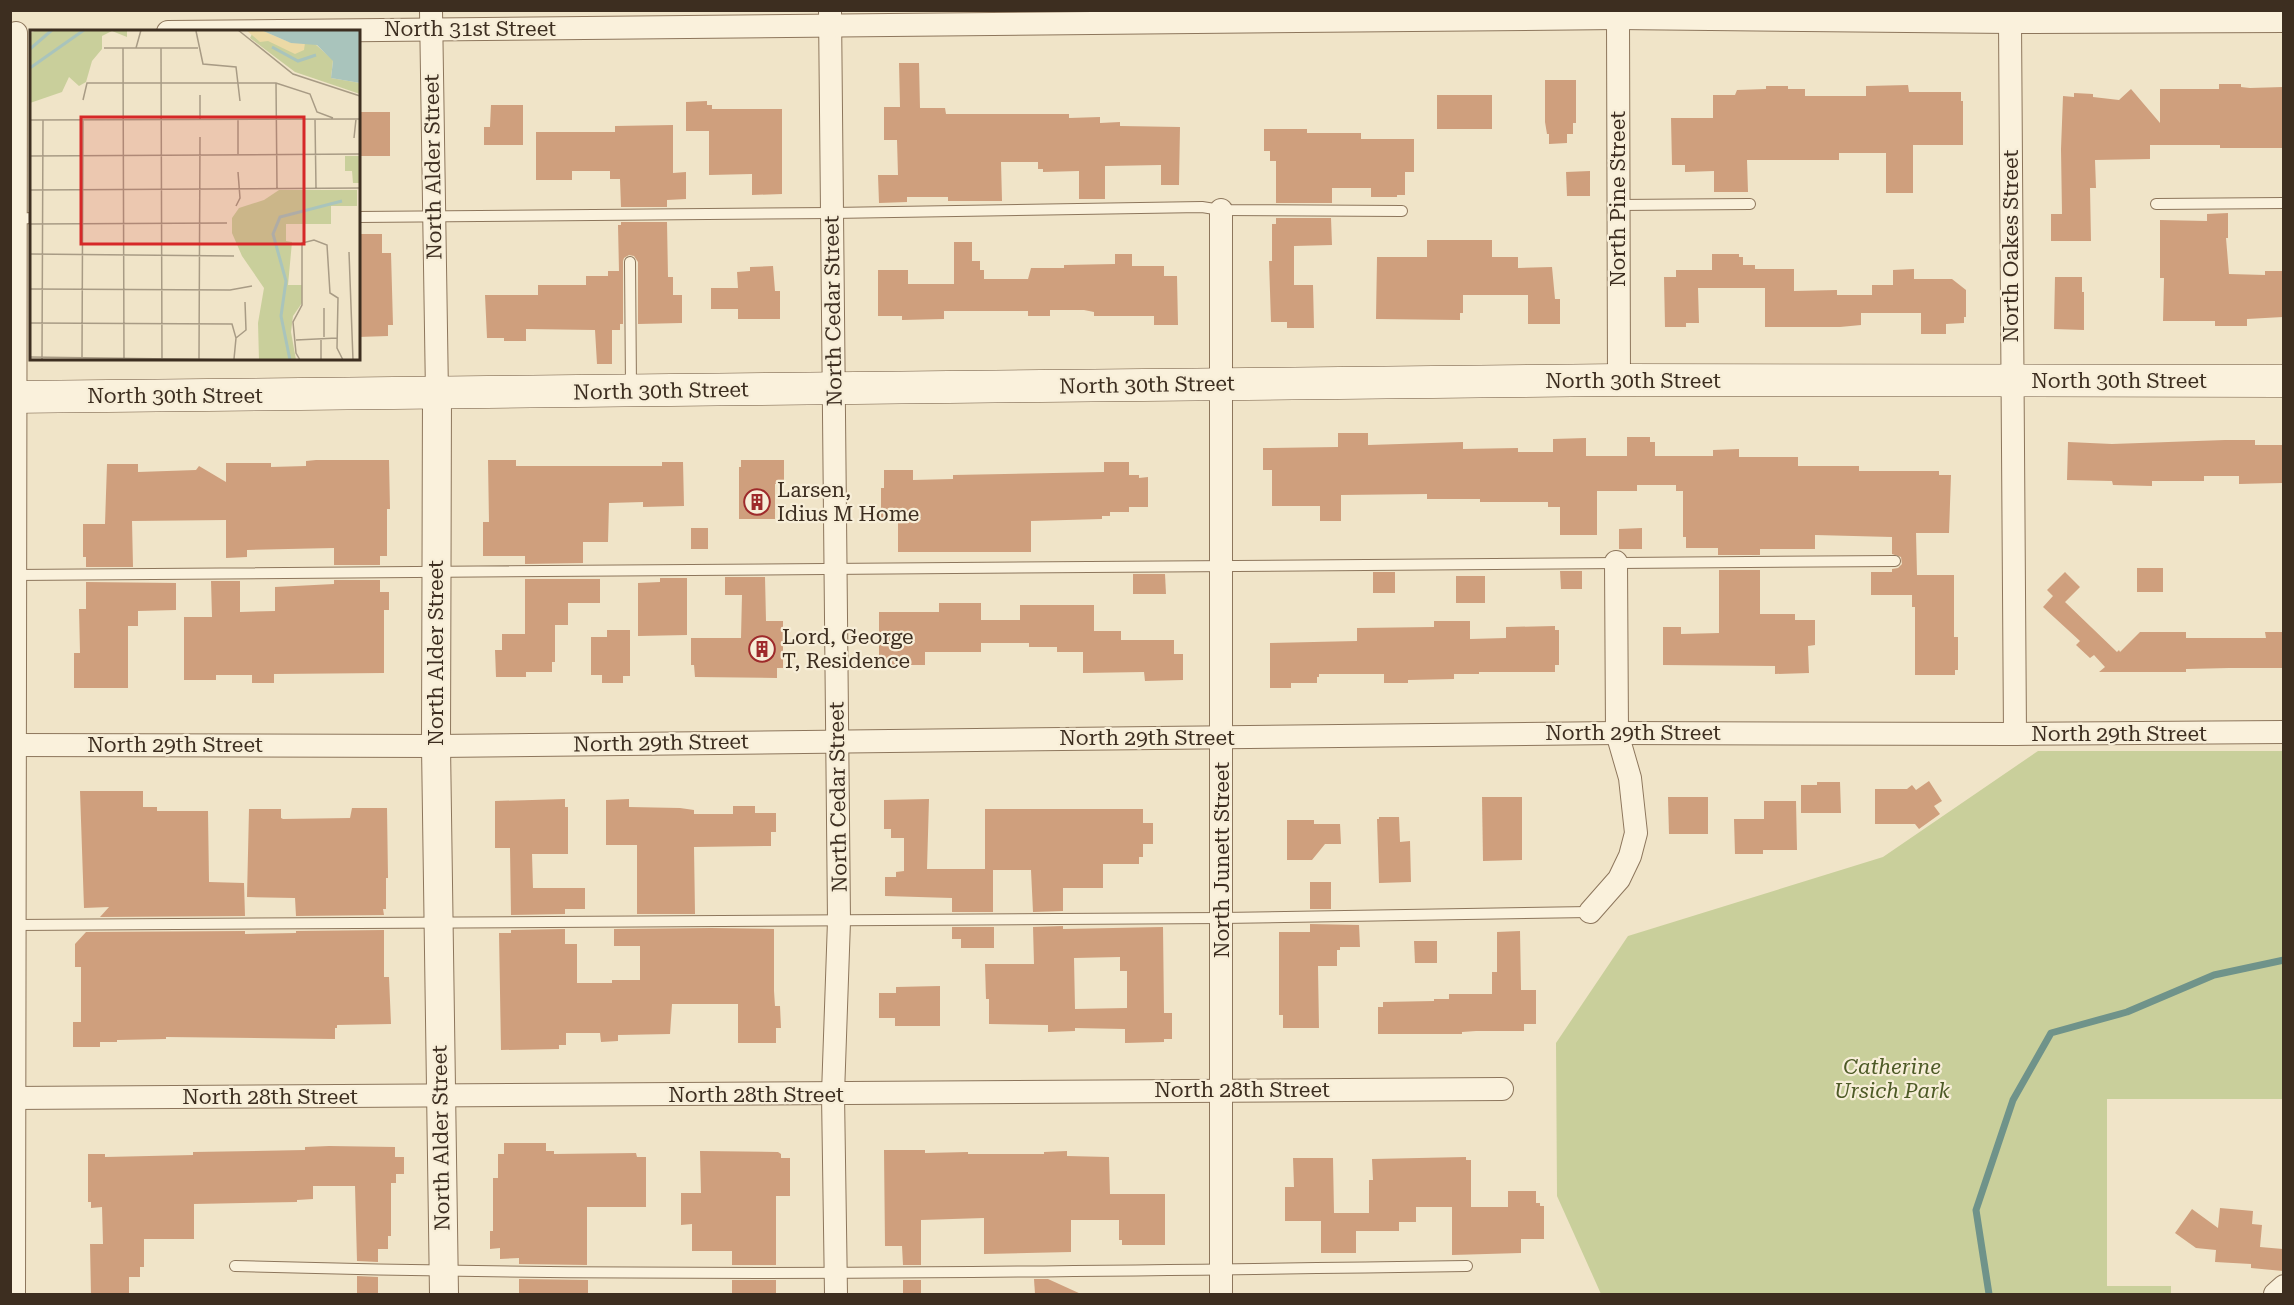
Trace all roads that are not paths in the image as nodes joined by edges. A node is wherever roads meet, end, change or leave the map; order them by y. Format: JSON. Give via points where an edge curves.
{"nodes":[{"id":1,"x":1221,"y":16,"type":"edge"},
{"id":2,"x":2010,"y":16,"type":"edge"},
{"id":3,"x":1618,"y":18,"type":"junction"},
{"id":4,"x":830,"y":19,"type":"edge"},
{"id":5,"x":431,"y":20,"type":"edge"},
{"id":6,"x":2283,"y":21,"type":"edge"},
{"id":7,"x":212,"y":30,"type":"edge"},
{"id":8,"x":19,"y":33,"type":"edge"},
{"id":9,"x":2283,"y":203,"type":"edge"},
{"id":10,"x":1750,"y":204,"type":"dead end"},
{"id":11,"x":2156,"y":204,"type":"dead end"},
{"id":12,"x":1618,"y":205,"type":"junction"},
{"id":13,"x":1221,"y":210,"type":"junction"},
{"id":14,"x":1402,"y":211,"type":"dead end"},
{"id":15,"x":832,"y":213,"type":"junction"},
{"id":16,"x":434,"y":216,"type":"junction"},
{"id":17,"x":360,"y":217,"type":"edge"},
{"id":18,"x":19,"y":219,"type":"edge"},
{"id":19,"x":630,"y":262,"type":"dead end"},
{"id":20,"x":1619,"y":380,"type":"junction"},
{"id":21,"x":2012,"y":381,"type":"junction"},
{"id":22,"x":2283,"y":381,"type":"edge"},
{"id":23,"x":1221,"y":384,"type":"junction"},
{"id":24,"x":834,"y":389,"type":"junction"},
{"id":25,"x":631,"y":392,"type":"junction"},
{"id":26,"x":437,"y":394,"type":"junction"},
{"id":27,"x":13,"y":397,"type":"edge"},
{"id":28,"x":1895,"y":561,"type":"dead end"},
{"id":29,"x":1616,"y":562,"type":"junction"},
{"id":30,"x":1221,"y":566,"type":"junction"},
{"id":31,"x":835,"y":568,"type":"junction"},
{"id":32,"x":435,"y":572,"type":"junction"},
{"id":33,"x":13,"y":575,"type":"edge"},
{"id":34,"x":2283,"y":732,"type":"edge"},
{"id":35,"x":1617,"y":733,"type":"junction"},
{"id":36,"x":2015,"y":734,"type":"junction"},
{"id":37,"x":1222,"y":738,"type":"junction"},
{"id":38,"x":837,"y":740,"type":"junction"},
{"id":39,"x":13,"y":745,"type":"edge"},
{"id":40,"x":436,"y":746,"type":"junction"},
{"id":41,"x":1590,"y":912,"type":"joint"},
{"id":42,"x":1222,"y":918,"type":"junction"},
{"id":43,"x":839,"y":921,"type":"junction"},
{"id":44,"x":438,"y":924,"type":"junction"},
{"id":45,"x":13,"y":925,"type":"edge"},
{"id":46,"x":1502,"y":1089,"type":"dead end"},
{"id":47,"x":1222,"y":1090,"type":"junction"},
{"id":48,"x":833,"y":1094,"type":"junction"},
{"id":49,"x":440,"y":1096,"type":"junction"},
{"id":50,"x":12,"y":1098,"type":"edge"},
{"id":51,"x":235,"y":1266,"type":"dead end"},
{"id":52,"x":1467,"y":1266,"type":"dead end"},
{"id":53,"x":1220,"y":1270,"type":"junction"},
{"id":54,"x":444,"y":1283,"type":"edge"},
{"id":55,"x":836,"y":1284,"type":"edge"},
{"id":56,"x":2283,"y":1286,"type":"edge"},
{"id":57,"x":14,"y":1294,"type":"edge"},
{"id":58,"x":1221,"y":1294,"type":"edge"},
{"id":59,"x":2275,"y":1294,"type":"edge"}],
"edges":[{"from":1,"to":3,"type":"street","name":"North 31st Street"},
{"from":1,"to":4,"type":"street","name":"North 31st Street"},
{"from":2,"to":3,"type":"street","name":"North 31st Street"},
{"from":2,"to":6,"type":"street","name":"North 31st Street"},
{"from":2,"to":21,"type":"street","name":"North Oakes Street"},
{"from":3,"to":12,"type":"street","name":"North Pine Street"},
{"from":4,"to":5,"type":"street","name":"North 31st Street"},
{"from":4,"to":15,"type":"street","name":"North Cedar Street"},
{"from":5,"to":7,"type":"street","name":"North 31st Street"},
{"from":5,"to":16,"type":"street","name":"North Alder Street"},
{"from":8,"to":18,"type":"street"},
{"from":9,"to":11,"type":"lane"},
{"from":10,"to":12,"type":"lane"},
{"from":12,"to":20,"type":"street","name":"North Pine Street"},
{"from":13,"to":14,"type":"lane"},
{"from":13,"to":15,"type":"lane","via":[[1202,207]]},
{"from":13,"to":23,"type":"street","name":"North Junett Street"},
{"from":15,"to":16,"type":"lane"},
{"from":15,"to":24,"type":"street","name":"North Cedar Street"},
{"from":16,"to":17,"type":"lane"},
{"from":16,"to":26,"type":"street","name":"North Alder Street"},
{"from":18,"to":27,"type":"street"},
{"from":19,"to":25,"type":"lane"},
{"from":20,"to":21,"type":"main road","name":"North 30th Street"},
{"from":20,"to":23,"type":"main road","name":"North 30th Street"},
{"from":21,"to":22,"type":"main road","name":"North 30th Street"},
{"from":21,"to":36,"type":"street","name":"North Oakes Street"},
{"from":23,"to":24,"type":"main road","name":"North 30th Street"},
{"from":23,"to":30,"type":"street","name":"North Junett Street"},
{"from":24,"to":25,"type":"main road","name":"North 30th Street"},
{"from":24,"to":31,"type":"street","name":"North Cedar Street"},
{"from":25,"to":26,"type":"main road","name":"North 30th Street"},
{"from":26,"to":27,"type":"main road","name":"North 30th Street"},
{"from":26,"to":32,"type":"street","name":"North Alder Street"},
{"from":27,"to":33,"type":"street"},
{"from":28,"to":29,"type":"lane"},
{"from":29,"to":30,"type":"lane"},
{"from":29,"to":35,"type":"street"},
{"from":30,"to":31,"type":"lane"},
{"from":30,"to":37,"type":"street","name":"North Junett Street"},
{"from":31,"to":32,"type":"lane"},
{"from":31,"to":38,"type":"street","name":"North Cedar Street"},
{"from":32,"to":33,"type":"lane"},
{"from":32,"to":40,"type":"street","name":"North Alder Street"},
{"from":33,"to":39,"type":"street"},
{"from":34,"to":36,"type":"street","name":"North 29th Street"},
{"from":35,"to":36,"type":"street","name":"North 29th Street"},
{"from":35,"to":37,"type":"street","name":"North 29th Street"},
{"from":35,"to":41,"type":"street","via":[[1630,778],[1635,839],[1619,879]]},
{"from":37,"to":38,"type":"street","name":"North 29th Street"},
{"from":37,"to":42,"type":"street","name":"North Junett Street"},
{"from":38,"to":40,"type":"street","name":"North 29th Street"},
{"from":38,"to":43,"type":"street","name":"North Cedar Street"},
{"from":39,"to":40,"type":"street","name":"North 29th Street"},
{"from":39,"to":45,"type":"street"},
{"from":40,"to":44,"type":"street","name":"North Alder Street"},
{"from":41,"to":42,"type":"lane"},
{"from":42,"to":43,"type":"lane"},
{"from":42,"to":47,"type":"street","name":"North Junett Street"},
{"from":43,"to":44,"type":"lane"},
{"from":43,"to":48,"type":"street","name":"North Cedar Street"},
{"from":44,"to":45,"type":"lane"},
{"from":44,"to":49,"type":"street","name":"North Alder Street"},
{"from":45,"to":50,"type":"street"},
{"from":46,"to":47,"type":"street","name":"North 28th Street"},
{"from":47,"to":48,"type":"street","name":"North 28th Street"},
{"from":47,"to":53,"type":"street","name":"North Junett Street"},
{"from":48,"to":49,"type":"street","name":"North 28th Street"},
{"from":48,"to":55,"type":"street","name":"North Cedar Street"},
{"from":49,"to":50,"type":"street","name":"North 28th Street"},
{"from":49,"to":54,"type":"street","name":"North Alder Street"},
{"from":50,"to":57,"type":"street"},
{"from":51,"to":54,"type":"lane"},
{"from":52,"to":53,"type":"lane"},
{"from":53,"to":55,"type":"lane"},
{"from":53,"to":58,"type":"street","name":"North Junett Street"},
{"from":54,"to":55,"type":"lane"},
{"from":56,"to":59,"type":"street"}]}
